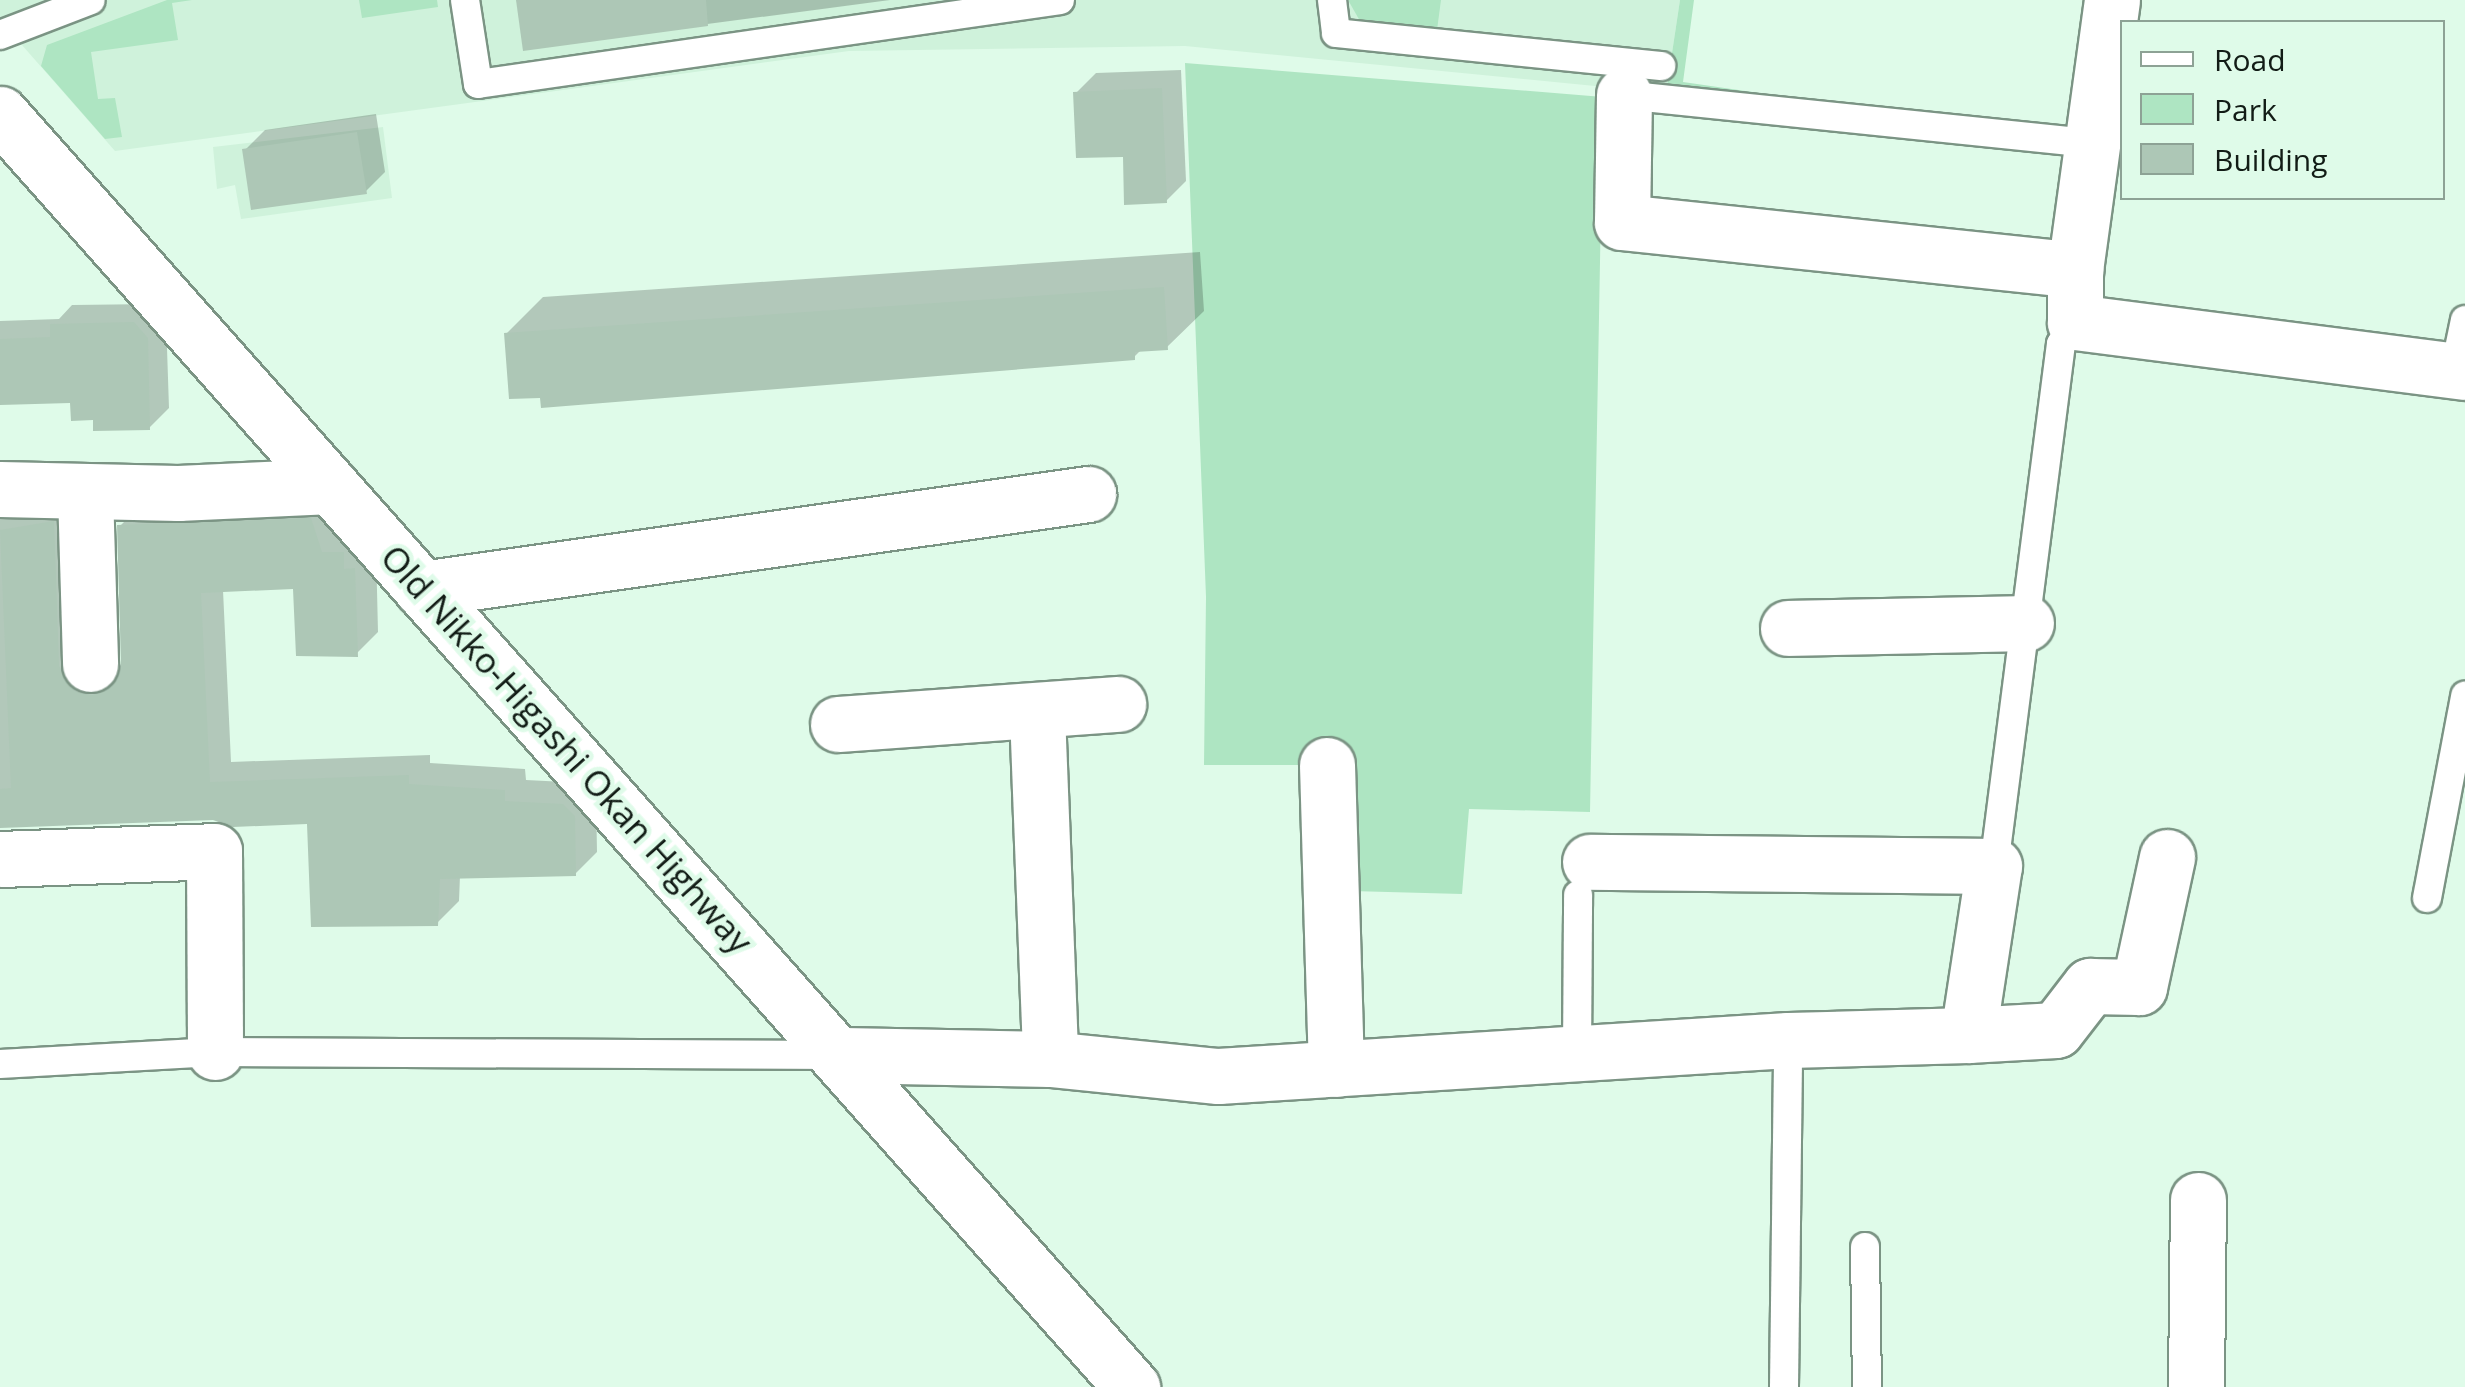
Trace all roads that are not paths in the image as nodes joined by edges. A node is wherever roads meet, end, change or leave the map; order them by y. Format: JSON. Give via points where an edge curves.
{"nodes":[{"id":1,"x":91,"y":0,"type":"edge"},
{"id":2,"x":465,"y":0,"type":"edge"},
{"id":3,"x":1060,"y":0,"type":"edge"},
{"id":4,"x":1332,"y":0,"type":"edge"},
{"id":5,"x":2112,"y":0,"type":"edge"},
{"id":6,"x":0,"y":35,"type":"edge"},
{"id":7,"x":1643,"y":81,"type":"junction"},
{"id":8,"x":0,"y":114,"type":"edge"},
{"id":9,"x":2095,"y":144,"type":"junction"},
{"id":10,"x":2075,"y":296,"type":"junction"},
{"id":11,"x":2465,"y":320,"type":"edge"},
{"id":12,"x":2460,"y":373,"type":"edge"},
{"id":13,"x":331,"y":486,"type":"junction"},
{"id":14,"x":0,"y":489,"type":"edge"},
{"id":15,"x":84,"y":492,"type":"junction"},
{"id":16,"x":1088,"y":494,"type":"dead end"},
{"id":17,"x":422,"y":589,"type":"junction"},
{"id":18,"x":2026,"y":622,"type":"junction"},
{"id":19,"x":1788,"y":628,"type":"dead end"},
{"id":20,"x":90,"y":664,"type":"dead end"},
{"id":21,"x":2465,"y":696,"type":"edge"},
{"id":22,"x":1118,"y":704,"type":"dead end"},
{"id":23,"x":1037,"y":713,"type":"junction"},
{"id":24,"x":838,"y":724,"type":"dead end"},
{"id":25,"x":1326,"y":765,"type":"dead end"},
{"id":26,"x":2167,"y":858,"type":"dead end"},
{"id":27,"x":0,"y":859,"type":"edge"},
{"id":28,"x":1994,"y":866,"type":"junction"},
{"id":29,"x":1584,"y":879,"type":"joint"},
{"id":30,"x":2426,"y":898,"type":"dead end"},
{"id":31,"x":1968,"y":1035,"type":"junction"},
{"id":32,"x":1788,"y":1040,"type":"junction"},
{"id":33,"x":216,"y":1052,"type":"junction"},
{"id":34,"x":1577,"y":1054,"type":"junction"},
{"id":35,"x":844,"y":1055,"type":"junction"},
{"id":36,"x":1050,"y":1059,"type":"junction"},
{"id":37,"x":0,"y":1064,"type":"edge"},
{"id":38,"x":1336,"y":1069,"type":"junction"},
{"id":39,"x":2198,"y":1200,"type":"dead end"},
{"id":40,"x":1865,"y":1247,"type":"dead end"},
{"id":41,"x":1132,"y":1387,"type":"edge"},
{"id":42,"x":1784,"y":1387,"type":"edge"},
{"id":43,"x":1867,"y":1387,"type":"edge"},
{"id":44,"x":2196,"y":1387,"type":"edge"}],
"edges":[{"from":1,"to":6,"type":"lane"},
{"from":2,"to":3,"type":"lane","via":[[478,84]]},
{"from":4,"to":7,"type":"lane","via":[[1336,33]]},
{"from":5,"to":9,"type":"street"},
{"from":7,"to":9,"type":"lane"},
{"from":7,"to":10,"type":"street","via":[[1622,222]]},
{"from":8,"to":13,"type":"street","name":"Old Nikko-Higashi Okan Highway"},
{"from":9,"to":10,"type":"street"},
{"from":10,"to":12,"type":"street"},
{"from":10,"to":18,"type":"lane","via":[[2061,344]]},
{"from":11,"to":12,"type":"lane"},
{"from":13,"to":15,"type":"street"},
{"from":13,"to":17,"type":"street","name":"Old Nikko-Higashi Okan Highway"},
{"from":14,"to":15,"type":"street"},
{"from":15,"to":20,"type":"street"},
{"from":16,"to":17,"type":"street"},
{"from":17,"to":35,"type":"street","name":"Old Nikko-Higashi Okan Highway"},
{"from":18,"to":19,"type":"street"},
{"from":18,"to":28,"type":"lane"},
{"from":21,"to":30,"type":"lane"},
{"from":22,"to":23,"type":"street"},
{"from":23,"to":24,"type":"street"},
{"from":23,"to":36,"type":"street"},
{"from":25,"to":38,"type":"street"},
{"from":26,"to":31,"type":"street","via":[[2139,987],[2090,986],[2056,1030]]},
{"from":27,"to":33,"type":"street","via":[[214,851]]},
{"from":28,"to":29,"type":"street"},
{"from":28,"to":31,"type":"street"},
{"from":29,"to":34,"type":"lane"},
{"from":31,"to":32,"type":"street"},
{"from":32,"to":34,"type":"street"},
{"from":32,"to":42,"type":"lane"},
{"from":33,"to":35,"type":"lane"},
{"from":33,"to":37,"type":"lane"},
{"from":34,"to":38,"type":"street"},
{"from":35,"to":36,"type":"street"},
{"from":35,"to":41,"type":"street","name":"Old Nikko-Higashi Okan Highway"},
{"from":36,"to":38,"type":"street","via":[[1218,1076]]},
{"from":39,"to":44,"type":"street"},
{"from":40,"to":43,"type":"lane"}]}
